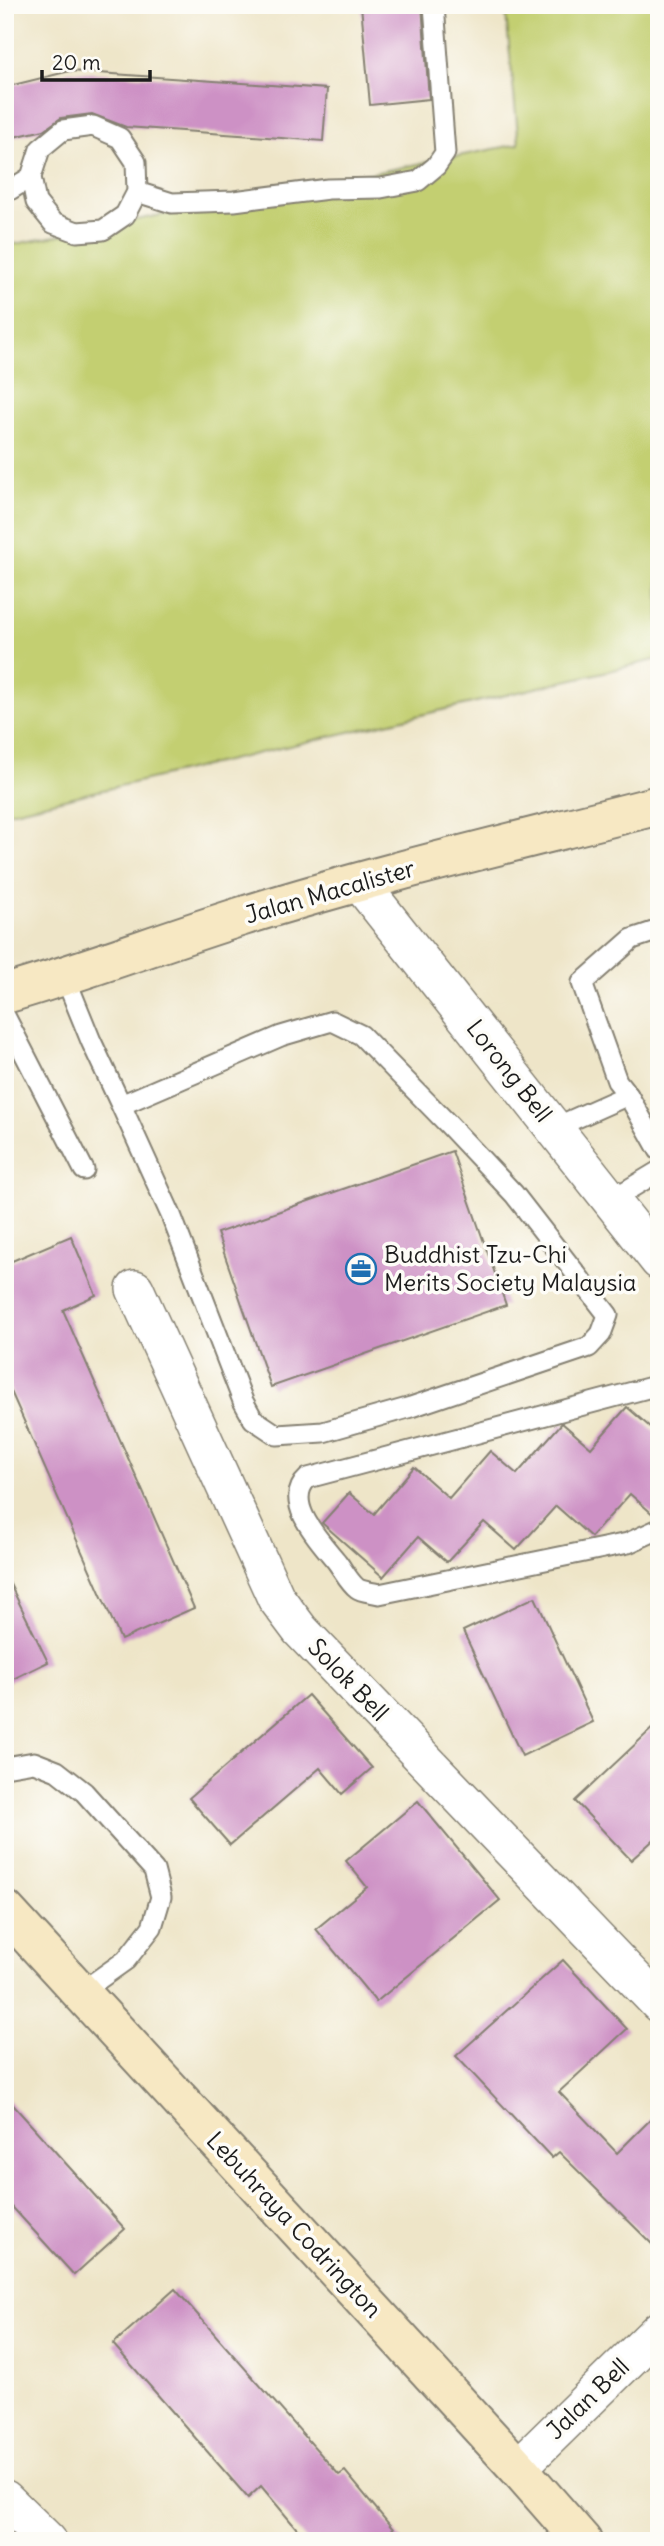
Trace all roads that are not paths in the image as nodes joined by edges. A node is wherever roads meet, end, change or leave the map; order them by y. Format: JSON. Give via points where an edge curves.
{"nodes":[{"id":1,"x":434,"y":5,"type":"edge"},
{"id":2,"x":31,"y":177,"type":"junction"},
{"id":3,"x":137,"y":192,"type":"junction"},
{"id":4,"x":5,"y":193,"type":"edge"},
{"id":5,"x":659,"y":805,"type":"edge"},
{"id":6,"x":359,"y":882,"type":"junction"},
{"id":7,"x":659,"y":930,"type":"edge"},
{"id":8,"x":65,"y":977,"type":"junction"},
{"id":9,"x":5,"y":994,"type":"edge"},
{"id":10,"x":5,"y":1016,"type":"edge"},
{"id":11,"x":628,"y":1095,"type":"junction"},
{"id":12,"x":121,"y":1105,"type":"junction"},
{"id":13,"x":554,"y":1128,"type":"junction"},
{"id":14,"x":659,"y":1150,"type":"edge"},
{"id":15,"x":84,"y":1170,"type":"dead end"},
{"id":16,"x":659,"y":1171,"type":"edge"},
{"id":17,"x":611,"y":1200,"type":"junction"},
{"id":18,"x":653,"y":1242,"type":"edge"},
{"id":19,"x":135,"y":1289,"type":"dead end"},
{"id":20,"x":654,"y":1392,"type":"edge"},
{"id":21,"x":659,"y":1529,"type":"edge"},
{"id":22,"x":5,"y":1767,"type":"edge"},
{"id":23,"x":5,"y":1910,"type":"edge"},
{"id":24,"x":81,"y":1992,"type":"junction"},
{"id":25,"x":659,"y":2004,"type":"edge"},
{"id":26,"x":659,"y":2330,"type":"edge"},
{"id":27,"x":518,"y":2468,"type":"junction"},
{"id":28,"x":5,"y":2499,"type":"edge"},
{"id":29,"x":48,"y":2541,"type":"edge"},
{"id":30,"x":582,"y":2541,"type":"edge"}],
"edges":[{"from":1,"to":3,"type":"lane","via":[[445,153],[418,181],[222,202],[172,203]]},
{"from":2,"to":3,"type":"lane","via":[[36,202],[53,223],[77,232],[103,230],[125,215]]},
{"from":2,"to":3,"type":"lane","via":[[40,149],[55,136],[63,130],[93,126],[120,138],[131,154],[136,162]]},
{"from":2,"to":4,"type":"lane"},
{"from":5,"to":6,"type":"street","name":"Jalan Macalister"},
{"from":6,"to":8,"type":"street","name":"Jalan Macalister","via":[[242,916]]},
{"from":6,"to":13,"type":"street","name":"Lorong Bell"},
{"from":7,"to":11,"type":"lane","via":[[632,939],[582,983],[617,1081]]},
{"from":8,"to":9,"type":"street","name":"Jalan Macalister"},
{"from":8,"to":12,"type":"lane"},
{"from":10,"to":15,"type":"lane"},
{"from":11,"to":13,"type":"lane"},
{"from":11,"to":14,"type":"lane"},
{"from":12,"to":12,"type":"lane","via":[[281,1036],[332,1021],[361,1035],[514,1194],[608,1315],[601,1334],[589,1347],[411,1407],[323,1432],[277,1435],[253,1419],[243,1401],[171,1216]]},
{"from":13,"to":17,"type":"street","name":"Lorong Bell"},
{"from":16,"to":17,"type":"lane"},
{"from":17,"to":18,"type":"street","name":"Lorong Bell"},
{"from":19,"to":25,"type":"street","name":"Solok Bell","via":[[276,1598],[300,1630]]},
{"from":20,"to":21,"type":"lane","via":[[308,1478],[300,1485],[299,1494],[311,1530],[358,1589],[379,1594],[628,1543]]},
{"from":22,"to":24,"type":"lane","via":[[34,1762],[57,1771],[85,1792],[154,1871],[160,1897],[152,1927],[125,1960]]},
{"from":23,"to":24,"type":"street","name":"Lebuhraya Codrington"},
{"from":24,"to":27,"type":"street","name":"Lebuhraya Codrington"},
{"from":26,"to":27,"type":"street","name":"Jalan Bell"},
{"from":27,"to":30,"type":"street","name":"Lebuhraya Codrington"},
{"from":28,"to":29,"type":"street"}]}
